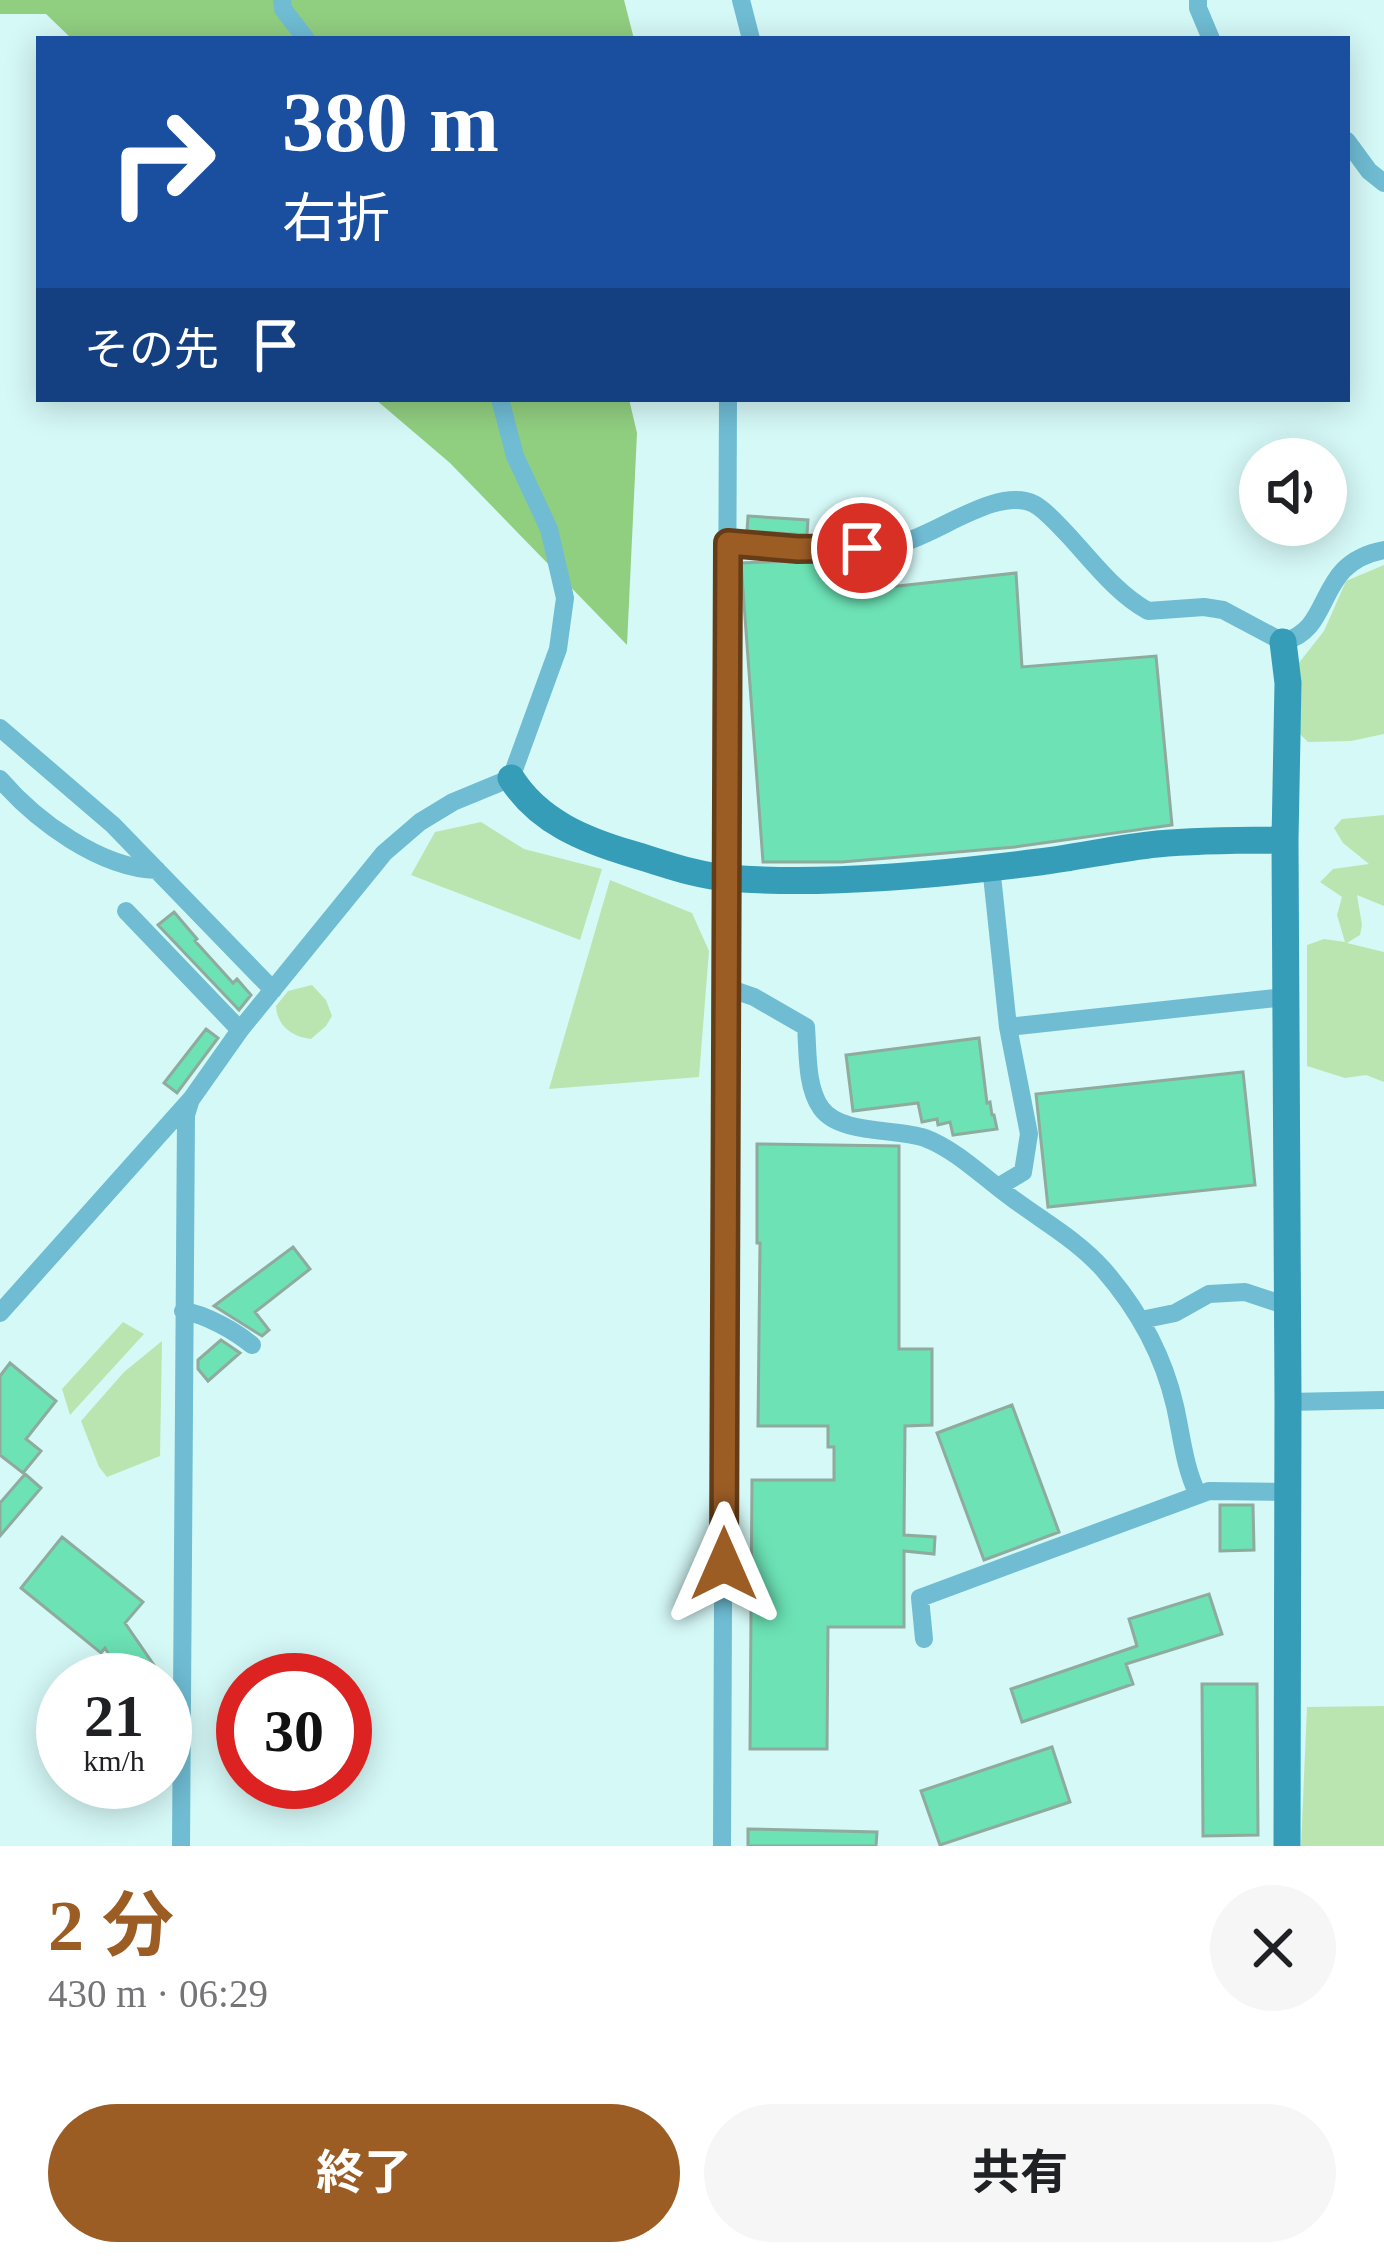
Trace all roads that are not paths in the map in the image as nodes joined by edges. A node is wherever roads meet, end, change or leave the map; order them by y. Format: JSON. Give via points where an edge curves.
{"nodes":[{"id":1,"x":282,"y":0,"type":"edge"},
{"id":2,"x":741,"y":0,"type":"edge"},
{"id":3,"x":1198,"y":0,"type":"edge"},
{"id":4,"x":304,"y":36,"type":"edge"},
{"id":5,"x":750,"y":36,"type":"edge"},
{"id":6,"x":1210,"y":36,"type":"edge"},
{"id":7,"x":1350,"y":145,"type":"edge"},
{"id":8,"x":1384,"y":184,"type":"edge"},
{"id":9,"x":501,"y":402,"type":"edge"},
{"id":10,"x":728,"y":402,"type":"edge"},
{"id":11,"x":728,"y":543,"type":"junction"},
{"id":12,"x":1384,"y":550,"type":"edge"},
{"id":13,"x":1282,"y":642,"type":"junction"},
{"id":14,"x":0,"y":728,"type":"edge"},
{"id":15,"x":511,"y":778,"type":"junction"},
{"id":16,"x":0,"y":779,"type":"edge"},
{"id":17,"x":1285,"y":840,"type":"junction"},
{"id":18,"x":991,"y":866,"type":"junction"},
{"id":19,"x":157,"y":870,"type":"junction"},
{"id":20,"x":725,"y":878,"type":"junction"},
{"id":21,"x":126,"y":911,"type":"dead end"},
{"id":22,"x":725,"y":987,"type":"junction"},
{"id":23,"x":272,"y":990,"type":"junction"},
{"id":24,"x":1286,"y":997,"type":"junction"},
{"id":25,"x":1008,"y":1027,"type":"junction"},
{"id":26,"x":240,"y":1030,"type":"junction"},
{"id":27,"x":192,"y":1098,"type":"junction"},
{"id":28,"x":998,"y":1187,"type":"junction"},
{"id":29,"x":1287,"y":1306,"type":"junction"},
{"id":30,"x":183,"y":1311,"type":"junction"},
{"id":31,"x":0,"y":1313,"type":"edge"},
{"id":32,"x":1141,"y":1320,"type":"junction"},
{"id":33,"x":252,"y":1345,"type":"dead end"},
{"id":34,"x":1384,"y":1400,"type":"edge"},
{"id":35,"x":1288,"y":1402,"type":"junction"},
{"id":36,"x":1288,"y":1492,"type":"junction"},
{"id":37,"x":1198,"y":1495,"type":"junction"},
{"id":38,"x":924,"y":1639,"type":"dead end"},
{"id":39,"x":181,"y":1846,"type":"edge"},
{"id":40,"x":722,"y":1846,"type":"edge"},
{"id":41,"x":1287,"y":1846,"type":"edge"}],
"edges":[{"from":1,"to":4,"type":"street"},
{"from":2,"to":5,"type":"street"},
{"from":3,"to":6,"type":"street"},
{"from":7,"to":8,"type":"street"},
{"from":9,"to":15,"type":"street","via":[[549,529],[565,598],[558,649]]},
{"from":10,"to":11,"type":"street"},
{"from":11,"to":13,"type":"street","via":[[862,548],[904,542],[1006,501],[1031,502],[1148,611],[1223,610]]},
{"from":11,"to":20,"type":"street"},
{"from":12,"to":13,"type":"street","via":[[1339,572],[1306,630]]},
{"from":13,"to":17,"type":"street"},
{"from":14,"to":19,"type":"street"},
{"from":15,"to":20,"type":"street","via":[[557,824],[596,843]]},
{"from":15,"to":23,"type":"street","via":[[453,802],[385,853]]},
{"from":16,"to":19,"type":"street","via":[[57,833]]},
{"from":17,"to":18,"type":"street","via":[[1156,844]]},
{"from":17,"to":24,"type":"street"},
{"from":18,"to":20,"type":"street"},
{"from":18,"to":25,"type":"street"},
{"from":19,"to":23,"type":"street"},
{"from":20,"to":22,"type":"street"},
{"from":21,"to":26,"type":"street"},
{"from":22,"to":28,"type":"street","via":[[806,1027],[822,1110],[843,1124],[926,1139]]},
{"from":22,"to":40,"type":"street"},
{"from":23,"to":26,"type":"street"},
{"from":24,"to":25,"type":"street"},
{"from":24,"to":29,"type":"street"},
{"from":25,"to":28,"type":"street","via":[[1029,1134],[1023,1172]]},
{"from":26,"to":27,"type":"street"},
{"from":27,"to":30,"type":"street"},
{"from":27,"to":31,"type":"street"},
{"from":28,"to":32,"type":"street","via":[[1102,1268]]},
{"from":29,"to":32,"type":"street","via":[[1245,1292],[1208,1294]]},
{"from":29,"to":35,"type":"street"},
{"from":30,"to":33,"type":"street"},
{"from":30,"to":39,"type":"street"},
{"from":32,"to":37,"type":"street","via":[[1163,1362]]},
{"from":34,"to":35,"type":"street"},
{"from":35,"to":36,"type":"street"},
{"from":36,"to":37,"type":"street"},
{"from":36,"to":41,"type":"street"},
{"from":37,"to":38,"type":"street","via":[[920,1598]]}]}
